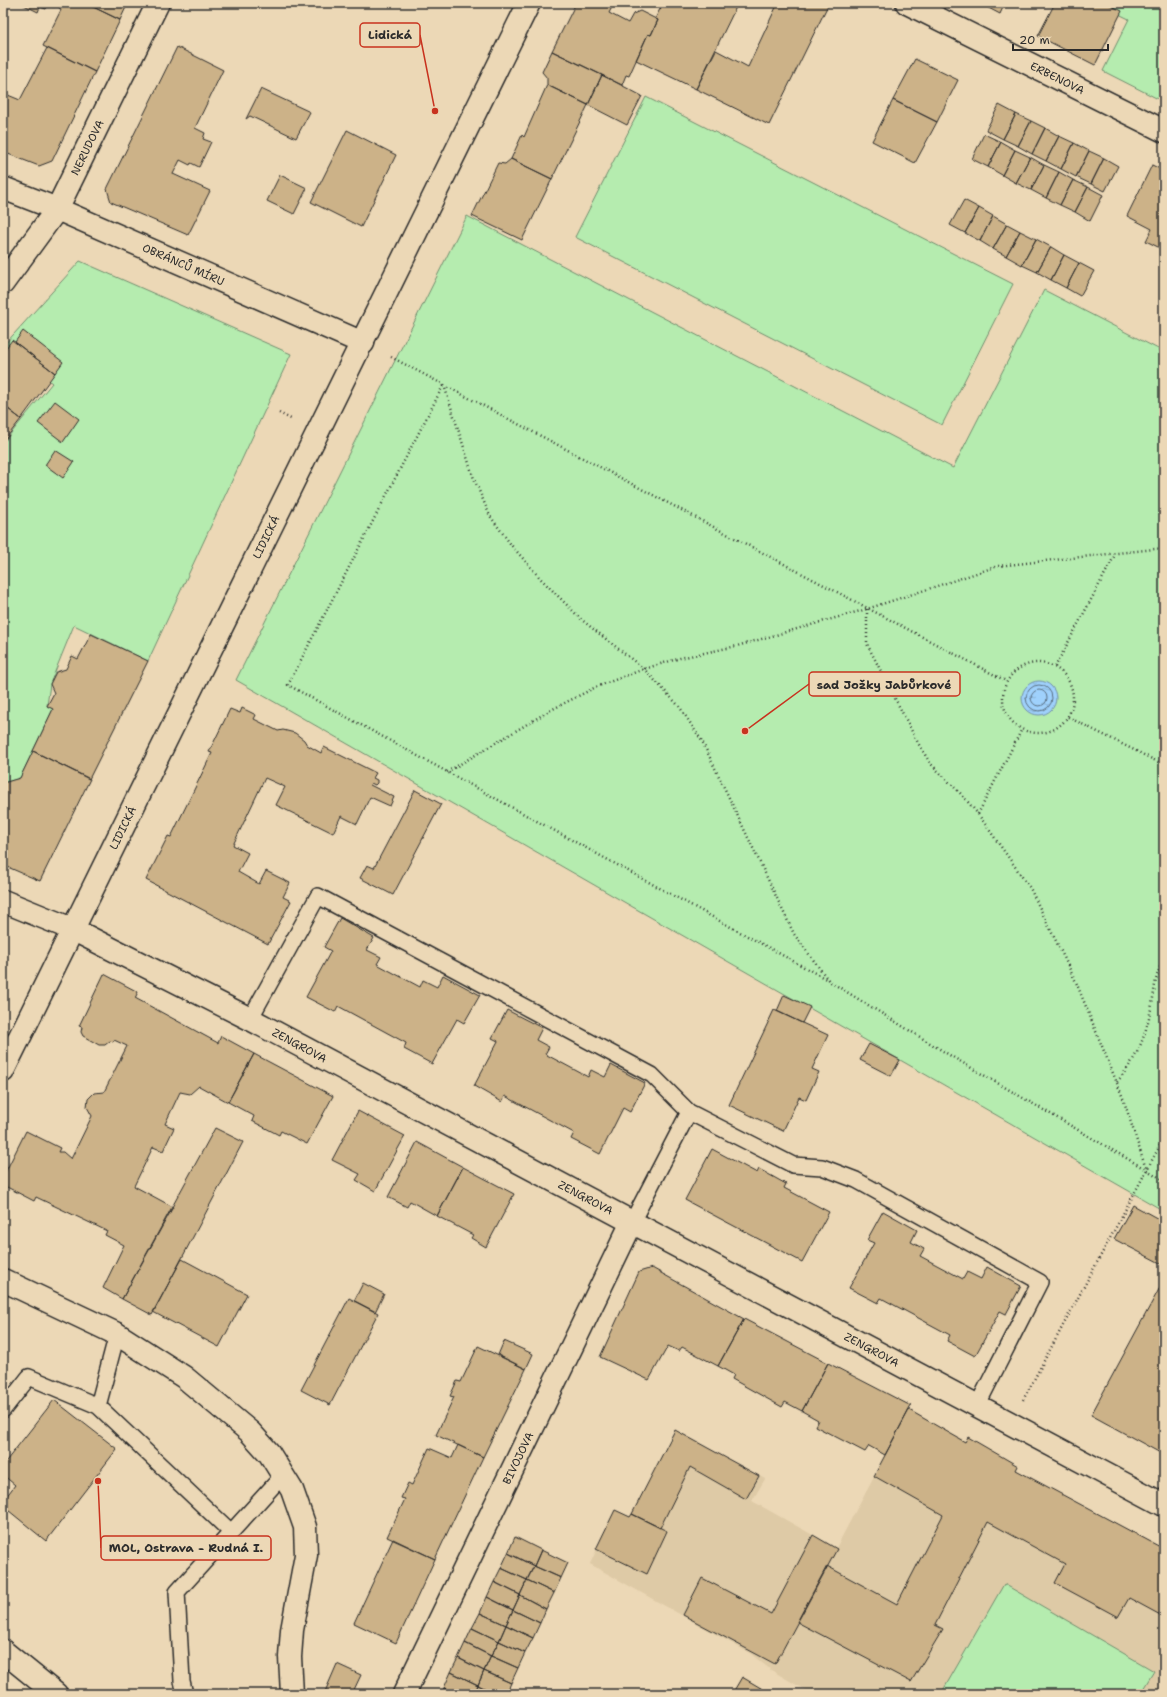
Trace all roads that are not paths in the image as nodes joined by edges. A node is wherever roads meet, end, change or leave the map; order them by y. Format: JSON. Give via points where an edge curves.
{"nodes":[{"id":1,"x":158,"y":3,"type":"edge"},
{"id":2,"x":529,"y":3,"type":"edge"},
{"id":3,"x":907,"y":3,"type":"edge"},
{"id":4,"x":1164,"y":131,"type":"edge"},
{"id":5,"x":3,"y":188,"type":"edge"},
{"id":6,"x":56,"y":209,"type":"junction"},
{"id":7,"x":3,"y":283,"type":"edge"},
{"id":8,"x":363,"y":342,"type":"junction"},
{"id":9,"x":3,"y":900,"type":"edge"},
{"id":10,"x":72,"y":929,"type":"junction"},
{"id":11,"x":250,"y":1019,"type":"junction"},
{"id":12,"x":3,"y":1071,"type":"edge"},
{"id":13,"x":689,"y":1112,"type":"junction"},
{"id":14,"x":632,"y":1222,"type":"junction"},
{"id":15,"x":3,"y":1280,"type":"edge"},
{"id":16,"x":117,"y":1334,"type":"junction"},
{"id":17,"x":978,"y":1404,"type":"junction"},
{"id":18,"x":98,"y":1406,"type":"junction"},
{"id":19,"x":3,"y":1410,"type":"edge"},
{"id":20,"x":284,"y":1474,"type":"junction"},
{"id":21,"x":1164,"y":1504,"type":"edge"},
{"id":22,"x":231,"y":1532,"type":"junction"},
{"id":23,"x":3,"y":1651,"type":"edge"},
{"id":24,"x":56,"y":1694,"type":"edge"},
{"id":25,"x":185,"y":1694,"type":"edge"},
{"id":26,"x":292,"y":1694,"type":"edge"},
{"id":27,"x":404,"y":1694,"type":"edge"}],
"edges":[{"from":1,"to":6,"type":"street","name":"NERUDOVA"},
{"from":2,"to":8,"type":"street","name":"LIDICKÁ"},
{"from":3,"to":4,"type":"street","name":"ERBENOVA"},
{"from":5,"to":6,"type":"street","name":"OBRÁNCŮ MÍRU"},
{"from":6,"to":7,"type":"street","name":"NERUDOVA"},
{"from":6,"to":8,"type":"street","name":"OBRÁNCŮ MÍRU"},
{"from":8,"to":10,"type":"street","name":"LIDICKÁ"},
{"from":9,"to":10,"type":"street","name":"ZENGROVA"},
{"from":10,"to":11,"type":"street","name":"ZENGROVA"},
{"from":10,"to":12,"type":"street","name":"LIDICKÁ"},
{"from":11,"to":13,"type":"lane","via":[[318,896],[652,1075]]},
{"from":11,"to":14,"type":"street","name":"ZENGROVA"},
{"from":13,"to":14,"type":"lane"},
{"from":13,"to":17,"type":"lane","via":[[793,1165],[822,1167],[856,1180],[1040,1282]]},
{"from":14,"to":17,"type":"street","name":"ZENGROVA"},
{"from":14,"to":27,"type":"street","name":"BIVOJOVA"},
{"from":15,"to":16,"type":"street"},
{"from":16,"to":18,"type":"lane"},
{"from":16,"to":20,"type":"street","via":[[184,1377],[229,1414],[250,1432]]},
{"from":17,"to":21,"type":"street","name":"ZENGROVA"},
{"from":18,"to":19,"type":"lane","via":[[29,1377]]},
{"from":18,"to":22,"type":"lane"},
{"from":20,"to":22,"type":"lane"},
{"from":20,"to":26,"type":"street","via":[[302,1516],[306,1541],[304,1570],[292,1630]]},
{"from":22,"to":25,"type":"lane","via":[[177,1592]]},
{"from":23,"to":24,"type":"street"}]}
